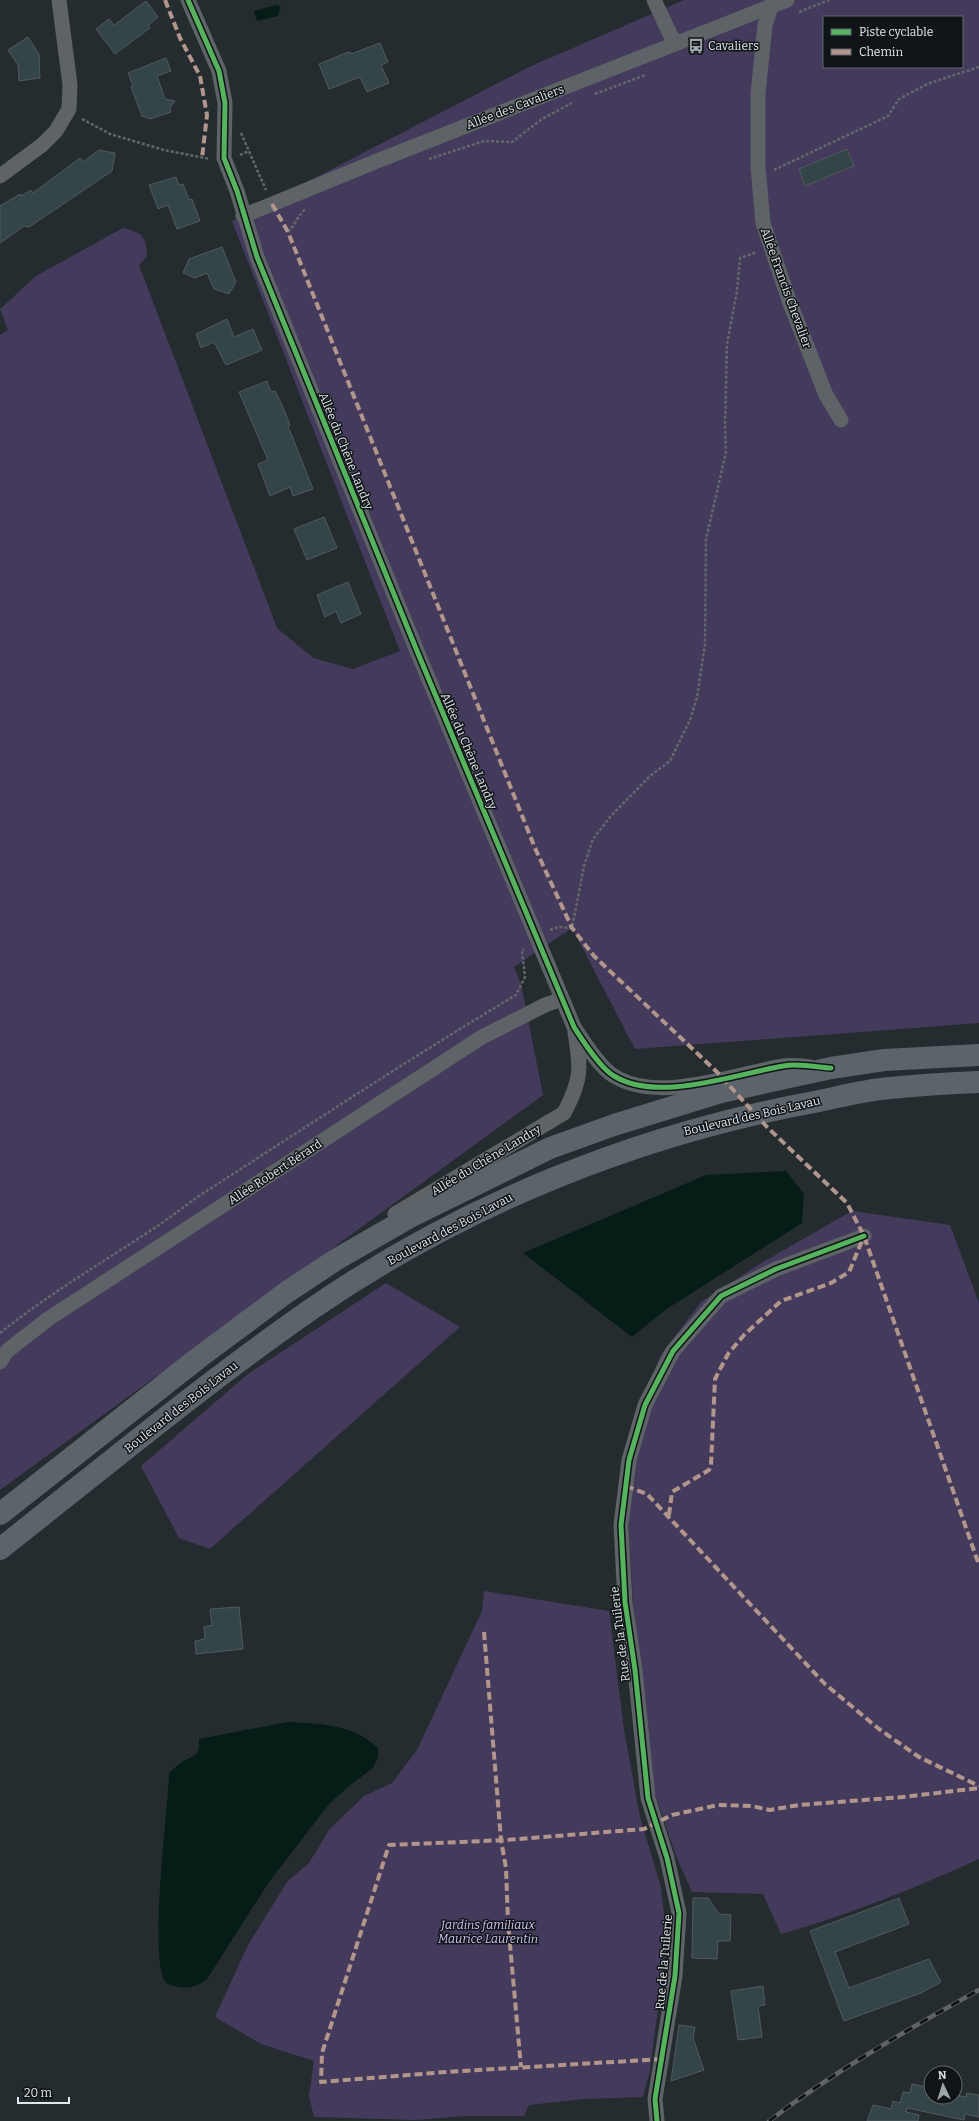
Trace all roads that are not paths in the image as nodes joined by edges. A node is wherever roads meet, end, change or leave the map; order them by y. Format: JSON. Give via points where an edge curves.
{"nodes":[{"id":1,"x":59,"y":0,"type":"edge"},
{"id":2,"x":188,"y":0,"type":"edge"},
{"id":3,"x":654,"y":0,"type":"edge"},
{"id":4,"x":787,"y":0,"type":"edge"},
{"id":5,"x":770,"y":6,"type":"junction"},
{"id":6,"x":677,"y":43,"type":"junction"},
{"id":7,"x":0,"y":176,"type":"edge"},
{"id":8,"x":243,"y":216,"type":"junction"},
{"id":9,"x":841,"y":420,"type":"dead end"},
{"id":10,"x":562,"y":999,"type":"junction"},
{"id":11,"x":574,"y":1027,"type":"junction"},
{"id":12,"x":979,"y":1055,"type":"edge"},
{"id":13,"x":831,"y":1068,"type":"junction"},
{"id":14,"x":979,"y":1082,"type":"edge"},
{"id":15,"x":864,"y":1236,"type":"dead end"},
{"id":16,"x":336,"y":1259,"type":"junction"},
{"id":17,"x":0,"y":1362,"type":"edge"},
{"id":18,"x":0,"y":1514,"type":"edge"},
{"id":19,"x":0,"y":1549,"type":"edge"},
{"id":20,"x":657,"y":2121,"type":"edge"}],
"edges":[{"from":1,"to":7,"type":"street","via":[[70,85],[69,109],[56,131],[42,145]]},
{"from":2,"to":8,"type":"street","name":"Allée du Chêne Landry","via":[[219,71],[224,103],[224,158],[237,191]]},
{"from":3,"to":6,"type":"street","via":[[670,36]]},
{"from":4,"to":5,"type":"street","name":"Allée des Cavaliers"},
{"from":5,"to":6,"type":"street","name":"Allée des Cavaliers"},
{"from":5,"to":9,"type":"street","name":"Allée Francis Chevalier","via":[[765,25],[758,94],[759,176],[763,223],[826,395]]},
{"from":6,"to":8,"type":"street","name":"Allée des Cavaliers","via":[[377,160]]},
{"from":8,"to":10,"type":"street","name":"Allée du Chêne Landry","via":[[260,265],[408,629]]},
{"from":10,"to":11,"type":"street","name":"Allée du Chêne Landry"},
{"from":10,"to":17,"type":"street","name":"Allée Robert Bérard","via":[[482,1037],[48,1319],[6,1351]]},
{"from":11,"to":13,"type":"street","name":"Allée du Chêne Landry","via":[[588,1048],[613,1076],[634,1085],[674,1088],[785,1066]]},
{"from":11,"to":16,"type":"street","name":"Allée du Chêne Landry","via":[[580,1075],[575,1093],[564,1113],[371,1228]]},
{"from":12,"to":13,"type":"main road","via":[[884,1060]]},
{"from":13,"to":16,"type":"main road","via":[[721,1092],[550,1148],[410,1217]]},
{"from":14,"to":19,"type":"main road","name":"Boulevard des Bois Lavau","via":[[888,1088],[787,1107],[687,1130],[566,1172],[501,1201],[411,1247],[314,1307],[225,1372]]},
{"from":15,"to":20,"type":"street","name":"Rue de la Tuilerie","via":[[776,1269],[721,1296],[673,1350],[645,1405],[629,1460],[621,1525],[625,1602],[648,1798],[667,1858],[679,1913],[675,1976],[655,2099]]},
{"from":16,"to":18,"type":"main road","via":[[197,1359]]}]}
